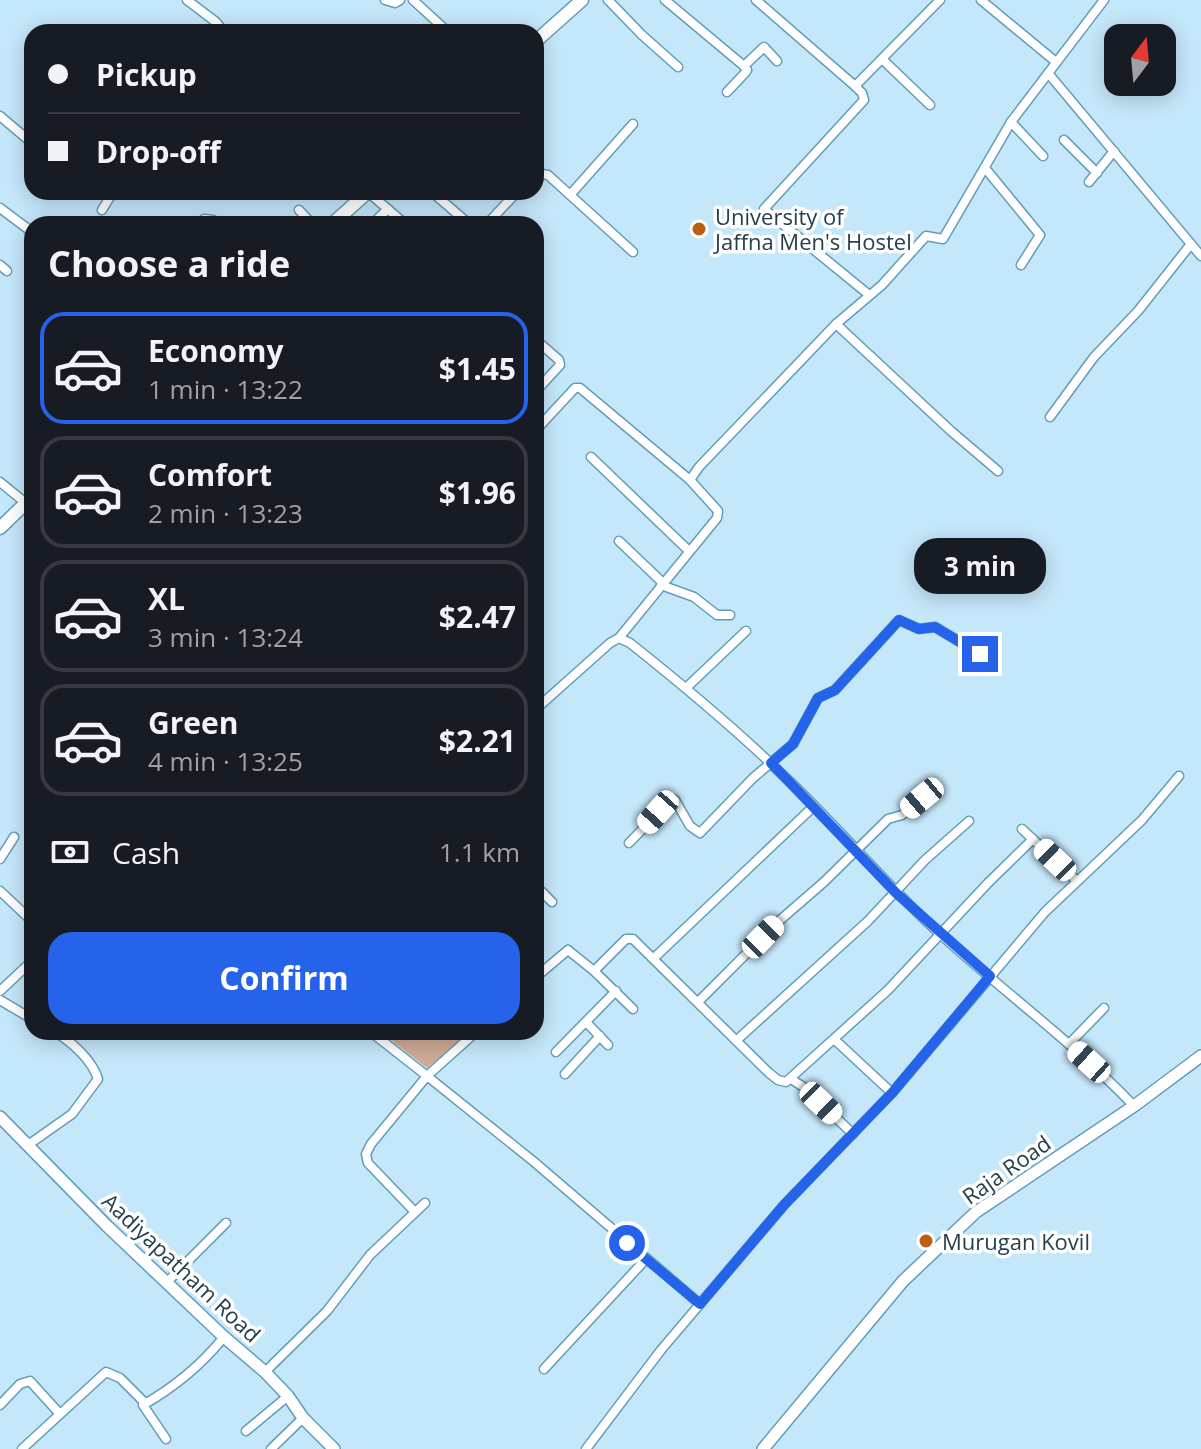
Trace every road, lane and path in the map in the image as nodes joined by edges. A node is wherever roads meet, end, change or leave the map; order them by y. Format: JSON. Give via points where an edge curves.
{"nodes":[{"id":1,"x":187,"y":0,"type":"edge"},
{"id":2,"x":385,"y":0,"type":"edge"},
{"id":3,"x":400,"y":0,"type":"edge"},
{"id":4,"x":608,"y":0,"type":"edge"},
{"id":5,"x":665,"y":0,"type":"edge"},
{"id":6,"x":756,"y":0,"type":"edge"},
{"id":7,"x":940,"y":0,"type":"edge"},
{"id":8,"x":981,"y":0,"type":"edge"},
{"id":9,"x":1104,"y":0,"type":"edge"},
{"id":10,"x":417,"y":2,"type":"edge"},
{"id":11,"x":573,"y":3,"type":"edge"},
{"id":12,"x":218,"y":24,"type":"edge"},
{"id":13,"x":440,"y":24,"type":"edge"},
{"id":14,"x":544,"y":33,"type":"edge"},
{"id":15,"x":882,"y":59,"type":"junction"},
{"id":16,"x":777,"y":61,"type":"dead end"},
{"id":17,"x":1056,"y":62,"type":"junction"},
{"id":18,"x":744,"y":66,"type":"junction"},
{"id":19,"x":678,"y":67,"type":"dead end"},
{"id":20,"x":1048,"y":73,"type":"junction"},
{"id":21,"x":855,"y":86,"type":"junction"},
{"id":22,"x":727,"y":92,"type":"dead end"},
{"id":23,"x":930,"y":105,"type":"dead end"},
{"id":24,"x":0,"y":116,"type":"edge"},
{"id":25,"x":1011,"y":122,"type":"junction"},
{"id":26,"x":633,"y":124,"type":"dead end"},
{"id":27,"x":24,"y":136,"type":"edge"},
{"id":28,"x":1064,"y":140,"type":"dead end"},
{"id":29,"x":1114,"y":151,"type":"junction"},
{"id":30,"x":1043,"y":156,"type":"dead end"},
{"id":31,"x":985,"y":168,"type":"junction"},
{"id":32,"x":1097,"y":173,"type":"junction"},
{"id":33,"x":544,"y":174,"type":"edge"},
{"id":34,"x":1089,"y":182,"type":"dead end"},
{"id":35,"x":570,"y":195,"type":"junction"},
{"id":36,"x":108,"y":200,"type":"edge"},
{"id":37,"x":359,"y":200,"type":"edge"},
{"id":38,"x":377,"y":200,"type":"edge"},
{"id":39,"x":441,"y":200,"type":"edge"},
{"id":40,"x":510,"y":200,"type":"edge"},
{"id":41,"x":0,"y":208,"type":"edge"},
{"id":42,"x":388,"y":209,"type":"junction"},
{"id":43,"x":102,"y":210,"type":"dead end"},
{"id":44,"x":299,"y":210,"type":"dead end"},
{"id":45,"x":305,"y":216,"type":"edge"},
{"id":46,"x":341,"y":216,"type":"edge"},
{"id":47,"x":381,"y":216,"type":"edge"},
{"id":48,"x":396,"y":216,"type":"edge"},
{"id":49,"x":460,"y":216,"type":"edge"},
{"id":50,"x":494,"y":216,"type":"edge"},
{"id":51,"x":24,"y":226,"type":"edge"},
{"id":52,"x":1191,"y":244,"type":"junction"},
{"id":53,"x":633,"y":252,"type":"dead end"},
{"id":54,"x":1201,"y":256,"type":"edge"},
{"id":55,"x":1021,"y":265,"type":"dead end"},
{"id":56,"x":868,"y":294,"type":"junction"},
{"id":57,"x":836,"y":324,"type":"junction"},
{"id":58,"x":544,"y":347,"type":"edge"},
{"id":59,"x":544,"y":382,"type":"edge"},
{"id":60,"x":1050,"y":417,"type":"dead end"},
{"id":61,"x":544,"y":421,"type":"edge"},
{"id":62,"x":591,"y":457,"type":"dead end"},
{"id":63,"x":998,"y":471,"type":"dead end"},
{"id":64,"x":690,"y":480,"type":"junction"},
{"id":65,"x":0,"y":482,"type":"edge"},
{"id":66,"x":24,"y":499,"type":"edge"},
{"id":67,"x":24,"y":508,"type":"edge"},
{"id":68,"x":0,"y":528,"type":"edge"},
{"id":69,"x":619,"y":541,"type":"dead end"},
{"id":70,"x":689,"y":551,"type":"junction"},
{"id":71,"x":662,"y":584,"type":"junction"},
{"id":72,"x":730,"y":615,"type":"dead end"},
{"id":73,"x":746,"y":631,"type":"dead end"},
{"id":74,"x":619,"y":638,"type":"junction"},
{"id":75,"x":980,"y":654,"type":"dead end"},
{"id":76,"x":686,"y":688,"type":"junction"},
{"id":77,"x":544,"y":702,"type":"edge"},
{"id":78,"x":771,"y":763,"type":"junction"},
{"id":79,"x":1179,"y":776,"type":"dead end"},
{"id":80,"x":922,"y":798,"type":"dead end"},
{"id":81,"x":814,"y":806,"type":"junction"},
{"id":82,"x":969,"y":821,"type":"dead end"},
{"id":83,"x":1022,"y":829,"type":"dead end"},
{"id":84,"x":14,"y":837,"type":"dead end"},
{"id":85,"x":1033,"y":839,"type":"junction"},
{"id":86,"x":629,"y":843,"type":"dead end"},
{"id":87,"x":855,"y":850,"type":"junction"},
{"id":88,"x":0,"y":859,"type":"edge"},
{"id":89,"x":1077,"y":881,"type":"junction"},
{"id":90,"x":0,"y":891,"type":"edge"},
{"id":91,"x":896,"y":893,"type":"junction"},
{"id":92,"x":544,"y":894,"type":"edge"},
{"id":93,"x":552,"y":902,"type":"dead end"},
{"id":94,"x":24,"y":914,"type":"edge"},
{"id":95,"x":941,"y":935,"type":"junction"},
{"id":96,"x":654,"y":958,"type":"junction"},
{"id":97,"x":24,"y":968,"type":"edge"},
{"id":98,"x":544,"y":970,"type":"edge"},
{"id":99,"x":594,"y":971,"type":"junction"},
{"id":100,"x":990,"y":976,"type":"junction"},
{"id":101,"x":0,"y":991,"type":"edge"},
{"id":102,"x":616,"y":991,"type":"junction"},
{"id":103,"x":0,"y":1000,"type":"edge"},
{"id":104,"x":699,"y":1001,"type":"junction"},
{"id":105,"x":1104,"y":1008,"type":"dead end"},
{"id":106,"x":633,"y":1009,"type":"dead end"},
{"id":107,"x":24,"y":1014,"type":"edge"},
{"id":108,"x":586,"y":1022,"type":"junction"},
{"id":109,"x":600,"y":1036,"type":"junction"},
{"id":110,"x":738,"y":1039,"type":"junction"},
{"id":111,"x":66,"y":1040,"type":"edge"},
{"id":112,"x":381,"y":1040,"type":"edge"},
{"id":113,"x":467,"y":1040,"type":"edge"},
{"id":114,"x":835,"y":1040,"type":"junction"},
{"id":115,"x":1069,"y":1044,"type":"junction"},
{"id":116,"x":608,"y":1045,"type":"dead end"},
{"id":117,"x":556,"y":1052,"type":"dead end"},
{"id":118,"x":1201,"y":1056,"type":"edge"},
{"id":119,"x":565,"y":1074,"type":"dead end"},
{"id":120,"x":427,"y":1076,"type":"junction"},
{"id":121,"x":791,"y":1079,"type":"junction"},
{"id":122,"x":892,"y":1093,"type":"junction"},
{"id":123,"x":1134,"y":1106,"type":"junction"},
{"id":124,"x":0,"y":1117,"type":"edge"},
{"id":125,"x":853,"y":1134,"type":"junction"},
{"id":126,"x":28,"y":1145,"type":"junction"},
{"id":127,"x":425,"y":1203,"type":"dead end"},
{"id":128,"x":415,"y":1212,"type":"junction"},
{"id":129,"x":226,"y":1223,"type":"dead end"},
{"id":130,"x":646,"y":1259,"type":"junction"},
{"id":131,"x":168,"y":1281,"type":"junction"},
{"id":132,"x":700,"y":1304,"type":"junction"},
{"id":133,"x":224,"y":1337,"type":"junction"},
{"id":134,"x":544,"y":1369,"type":"dead end"},
{"id":135,"x":265,"y":1372,"type":"junction"},
{"id":136,"x":288,"y":1396,"type":"junction"},
{"id":137,"x":145,"y":1403,"type":"junction"},
{"id":138,"x":0,"y":1405,"type":"edge"},
{"id":139,"x":59,"y":1413,"type":"junction"},
{"id":140,"x":303,"y":1418,"type":"junction"},
{"id":141,"x":246,"y":1431,"type":"dead end"},
{"id":142,"x":166,"y":1439,"type":"dead end"},
{"id":143,"x":22,"y":1449,"type":"edge"},
{"id":144,"x":271,"y":1449,"type":"edge"},
{"id":145,"x":334,"y":1449,"type":"edge"},
{"id":146,"x":586,"y":1449,"type":"edge"},
{"id":147,"x":763,"y":1449,"type":"edge"}],
"edges":[{"from":1,"to":12,"type":"street"},
{"from":2,"to":3,"type":"street"},
{"from":4,"to":19,"type":"street"},
{"from":5,"to":18,"type":"street"},
{"from":6,"to":21,"type":"street"},
{"from":7,"to":15,"type":"street"},
{"from":8,"to":17,"type":"street"},
{"from":9,"to":17,"type":"street"},
{"from":10,"to":13,"type":"street"},
{"from":11,"to":14,"type":"main road"},
{"from":15,"to":21,"type":"street"},
{"from":15,"to":23,"type":"street"},
{"from":16,"to":18,"type":"street","via":[[764,47]]},
{"from":17,"to":20,"type":"street"},
{"from":18,"to":22,"type":"street","via":[[747,70]]},
{"from":20,"to":25,"type":"street"},
{"from":20,"to":29,"type":"street"},
{"from":21,"to":56,"type":"street","via":[[862,93],[861,106],[764,209]]},
{"from":24,"to":27,"type":"street"},
{"from":25,"to":30,"type":"street"},
{"from":25,"to":31,"type":"street"},
{"from":26,"to":35,"type":"street"},
{"from":28,"to":32,"type":"street"},
{"from":29,"to":32,"type":"street"},
{"from":29,"to":52,"type":"street"},
{"from":31,"to":55,"type":"street","via":[[1040,235]]},
{"from":31,"to":56,"type":"street","via":[[943,239],[926,236]]},
{"from":32,"to":34,"type":"street"},
{"from":33,"to":35,"type":"street"},
{"from":35,"to":53,"type":"street"},
{"from":36,"to":43,"type":"street"},
{"from":37,"to":46,"type":"main road"},
{"from":38,"to":42,"type":"street"},
{"from":39,"to":49,"type":"street"},
{"from":40,"to":50,"type":"street"},
{"from":41,"to":51,"type":"street"},
{"from":42,"to":47,"type":"street"},
{"from":42,"to":48,"type":"street"},
{"from":44,"to":45,"type":"street"},
{"from":52,"to":54,"type":"street"},
{"from":52,"to":60,"type":"street"},
{"from":56,"to":57,"type":"street"},
{"from":57,"to":63,"type":"street"},
{"from":57,"to":64,"type":"street"},
{"from":58,"to":59,"type":"street","via":[[560,365]]},
{"from":61,"to":64,"type":"street","via":[[580,388]]},
{"from":62,"to":70,"type":"street"},
{"from":64,"to":70,"type":"street","via":[[718,515]]},
{"from":65,"to":66,"type":"street"},
{"from":67,"to":68,"type":"main road"},
{"from":69,"to":71,"type":"street"},
{"from":70,"to":71,"type":"street"},
{"from":71,"to":72,"type":"street","via":[[694,597],[717,615]]},
{"from":71,"to":74,"type":"street"},
{"from":73,"to":76,"type":"street"},
{"from":74,"to":76,"type":"street"},
{"from":74,"to":77,"type":"street"},
{"from":75,"to":78,"type":"street","via":[[935,627],[919,629],[899,620],[835,690],[818,698],[793,744]]},
{"from":76,"to":78,"type":"street"},
{"from":78,"to":81,"type":"street"},
{"from":78,"to":86,"type":"street","via":[[700,833],[672,799]]},
{"from":79,"to":89,"type":"street","via":[[1142,820]]},
{"from":80,"to":87,"type":"street","via":[[888,819]]},
{"from":81,"to":87,"type":"street"},
{"from":81,"to":96,"type":"street"},
{"from":82,"to":91,"type":"street"},
{"from":83,"to":85,"type":"street"},
{"from":84,"to":88,"type":"street"},
{"from":85,"to":89,"type":"street"},
{"from":85,"to":95,"type":"street"},
{"from":87,"to":91,"type":"street"},
{"from":87,"to":104,"type":"street"},
{"from":89,"to":100,"type":"street"},
{"from":90,"to":94,"type":"street"},
{"from":91,"to":95,"type":"street"},
{"from":91,"to":110,"type":"street"},
{"from":92,"to":93,"type":"street"},
{"from":95,"to":100,"type":"street"},
{"from":95,"to":114,"type":"street"},
{"from":96,"to":99,"type":"street","via":[[630,938]]},
{"from":96,"to":104,"type":"street"},
{"from":97,"to":101,"type":"street"},
{"from":98,"to":99,"type":"street","via":[[568,950]]},
{"from":99,"to":102,"type":"street"},
{"from":100,"to":115,"type":"street"},
{"from":100,"to":122,"type":"street"},
{"from":102,"to":106,"type":"street"},
{"from":102,"to":108,"type":"street"},
{"from":103,"to":107,"type":"street"},
{"from":104,"to":110,"type":"street"},
{"from":105,"to":115,"type":"street"},
{"from":108,"to":109,"type":"street"},
{"from":108,"to":117,"type":"street"},
{"from":109,"to":116,"type":"street"},
{"from":109,"to":119,"type":"street"},
{"from":110,"to":121,"type":"street","via":[[778,1080]]},
{"from":111,"to":126,"type":"street","via":[[98,1079],[72,1114]]},
{"from":112,"to":120,"type":"street"},
{"from":113,"to":120,"type":"street"},
{"from":114,"to":121,"type":"street"},
{"from":114,"to":122,"type":"street"},
{"from":115,"to":123,"type":"street"},
{"from":118,"to":123,"type":"street","name":"Raja Road"},
{"from":120,"to":128,"type":"street","via":[[366,1154],[368,1163]]},
{"from":120,"to":130,"type":"street"},
{"from":121,"to":125,"type":"street"},
{"from":122,"to":125,"type":"street"},
{"from":123,"to":147,"type":"street","name":"Raja Road","via":[[976,1212],[903,1281]]},
{"from":124,"to":126,"type":"street","name":"Aadiyapatham Road"},
{"from":125,"to":132,"type":"street"},
{"from":126,"to":131,"type":"street","name":"Aadiyapatham Road"},
{"from":127,"to":128,"type":"street"},
{"from":128,"to":135,"type":"street"},
{"from":129,"to":131,"type":"street"},
{"from":130,"to":132,"type":"street"},
{"from":130,"to":134,"type":"street"},
{"from":131,"to":133,"type":"street","name":"Aadiyapatham Road"},
{"from":132,"to":146,"type":"street"},
{"from":133,"to":135,"type":"street","name":"Aadiyapatham Road"},
{"from":133,"to":137,"type":"street","via":[[208,1356]]},
{"from":135,"to":136,"type":"street","name":"Aadiyapatham Road"},
{"from":136,"to":140,"type":"street","name":"Aadiyapatham Road"},
{"from":136,"to":141,"type":"street"},
{"from":137,"to":139,"type":"street","via":[[120,1378],[106,1372]]},
{"from":137,"to":142,"type":"street"},
{"from":138,"to":139,"type":"street","via":[[30,1381]]},
{"from":139,"to":143,"type":"street"},
{"from":140,"to":144,"type":"street"},
{"from":140,"to":145,"type":"street","name":"Aadiyapatham Road"}]}
